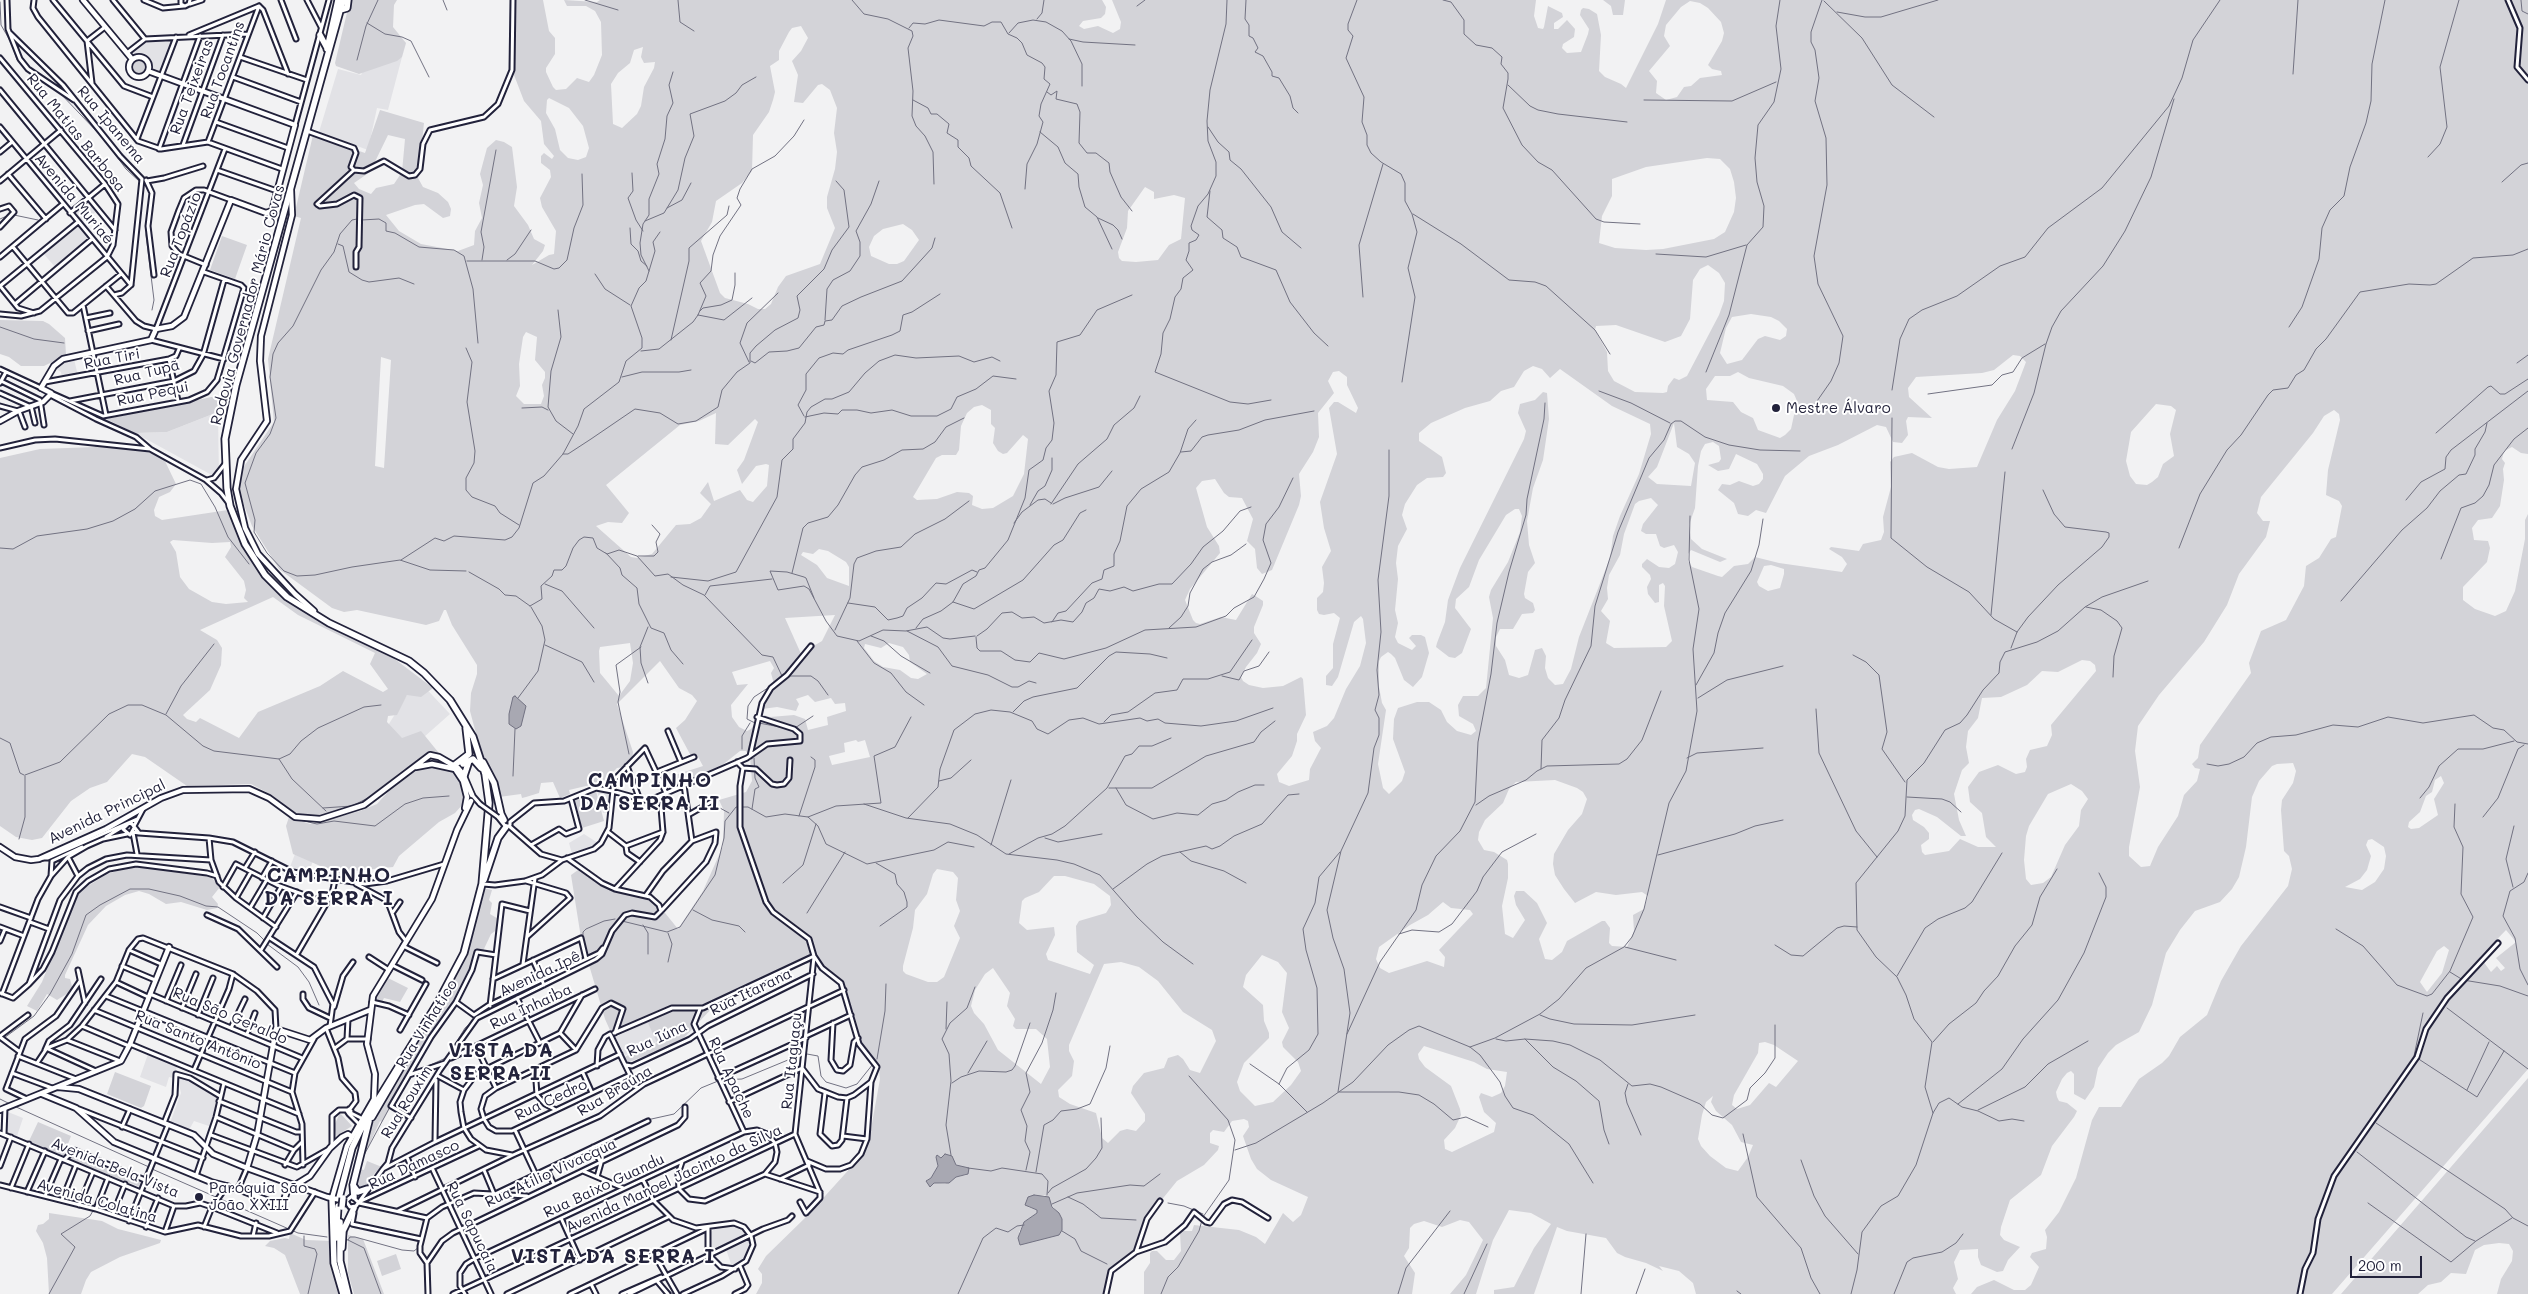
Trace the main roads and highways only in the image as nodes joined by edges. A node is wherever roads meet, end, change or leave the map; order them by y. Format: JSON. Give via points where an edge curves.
{"nodes":[{"id":1,"x":340,"y":0,"type":"edge"},
{"id":2,"x":348,"y":0,"type":"edge"},
{"id":3,"x":340,"y":10,"type":"junction"},
{"id":4,"x":320,"y":35,"type":"road end"},
{"id":5,"x":327,"y":48,"type":"junction"},
{"id":6,"x":310,"y":119,"type":"junction"},
{"id":7,"x":464,"y":721,"type":"junction"},
{"id":8,"x":480,"y":758,"type":"junction"},
{"id":9,"x":469,"y":760,"type":"junction"},
{"id":10,"x":485,"y":774,"type":"junction"},
{"id":11,"x":464,"y":776,"type":"road end"},
{"id":12,"x":482,"y":883,"type":"junction"},
{"id":13,"x":408,"y":1052,"type":"junction"},
{"id":14,"x":397,"y":1067,"type":"junction"},
{"id":15,"x":374,"y":1099,"type":"road end"},
{"id":16,"x":369,"y":1121,"type":"junction"},
{"id":17,"x":353,"y":1185,"type":"junction"},
{"id":18,"x":367,"y":1189,"type":"road end"},
{"id":19,"x":332,"y":1198,"type":"road end"},
{"id":20,"x":343,"y":1199,"type":"junction"},
{"id":21,"x":338,"y":1231,"type":"junction"},
{"id":22,"x":338,"y":1241,"type":"junction"},
{"id":23,"x":343,"y":1294,"type":"edge"},
{"id":24,"x":348,"y":1294,"type":"edge"}],
"edges":[{"from":1,"to":3,"type":"main road"},
{"from":1,"to":5,"type":"main road","name":"Rodovia Governador Mário Covas"},
{"from":2,"to":3,"type":"main road","via":[[347,8]]},
{"from":3,"to":6,"type":"main road","name":"Rodovia Governador Mário Covas"},
{"from":4,"to":5,"type":"main road"},
{"from":5,"to":6,"type":"main road","name":"Rodovia Governador Mário Covas"},
{"from":6,"to":7,"type":"main road","name":"Rodovia Governador Mário Covas","via":[[236,385],[225,439],[230,506],[245,544],[265,575],[296,604],[409,662],[438,686]]},
{"from":7,"to":8,"type":"main road","name":"Rodovia Governador Mário Covas"},
{"from":7,"to":9,"type":"main road","via":[[469,754],[455,767]]},
{"from":8,"to":10,"type":"main road","name":"Rodovia Governador Mário Covas"},
{"from":8,"to":12,"type":"main road","via":[[492,777],[500,814],[505,822]]},
{"from":9,"to":10,"type":"main road","via":[[475,760]]},
{"from":9,"to":11,"type":"main road"},
{"from":10,"to":12,"type":"main road","name":"Rodovia Governador Mário Covas","via":[[489,803]]},
{"from":12,"to":13,"type":"main road","name":"Rodovia Governador Mário Covas","via":[[464,953]]},
{"from":13,"to":14,"type":"main road","name":"Rodovia Governador Mário Covas"},
{"from":13,"to":16,"type":"main road","name":"Rodovia Governador Mário Covas"},
{"from":14,"to":15,"type":"main road"},
{"from":14,"to":20,"type":"main road","name":"Rodovia Governador Mário Covas","via":[[359,1133],[347,1166]]},
{"from":16,"to":17,"type":"main road"},
{"from":16,"to":20,"type":"main road","name":"Rodovia Governador Mário Covas","via":[[356,1149]]},
{"from":17,"to":18,"type":"main road","via":[[358,1192]]},
{"from":17,"to":21,"type":"main road","via":[[356,1202]]},
{"from":19,"to":21,"type":"main road"},
{"from":20,"to":21,"type":"main road","name":"Rodovia Governador Mário Covas"},
{"from":21,"to":22,"type":"main road","name":"Rodovia Governador Mário Covas"},
{"from":22,"to":23,"type":"main road","name":"Rodovia Governador Mário Covas","via":[[337,1264]]},
{"from":22,"to":24,"type":"main road","name":"Rodovia Governador Mário Covas"}]}
